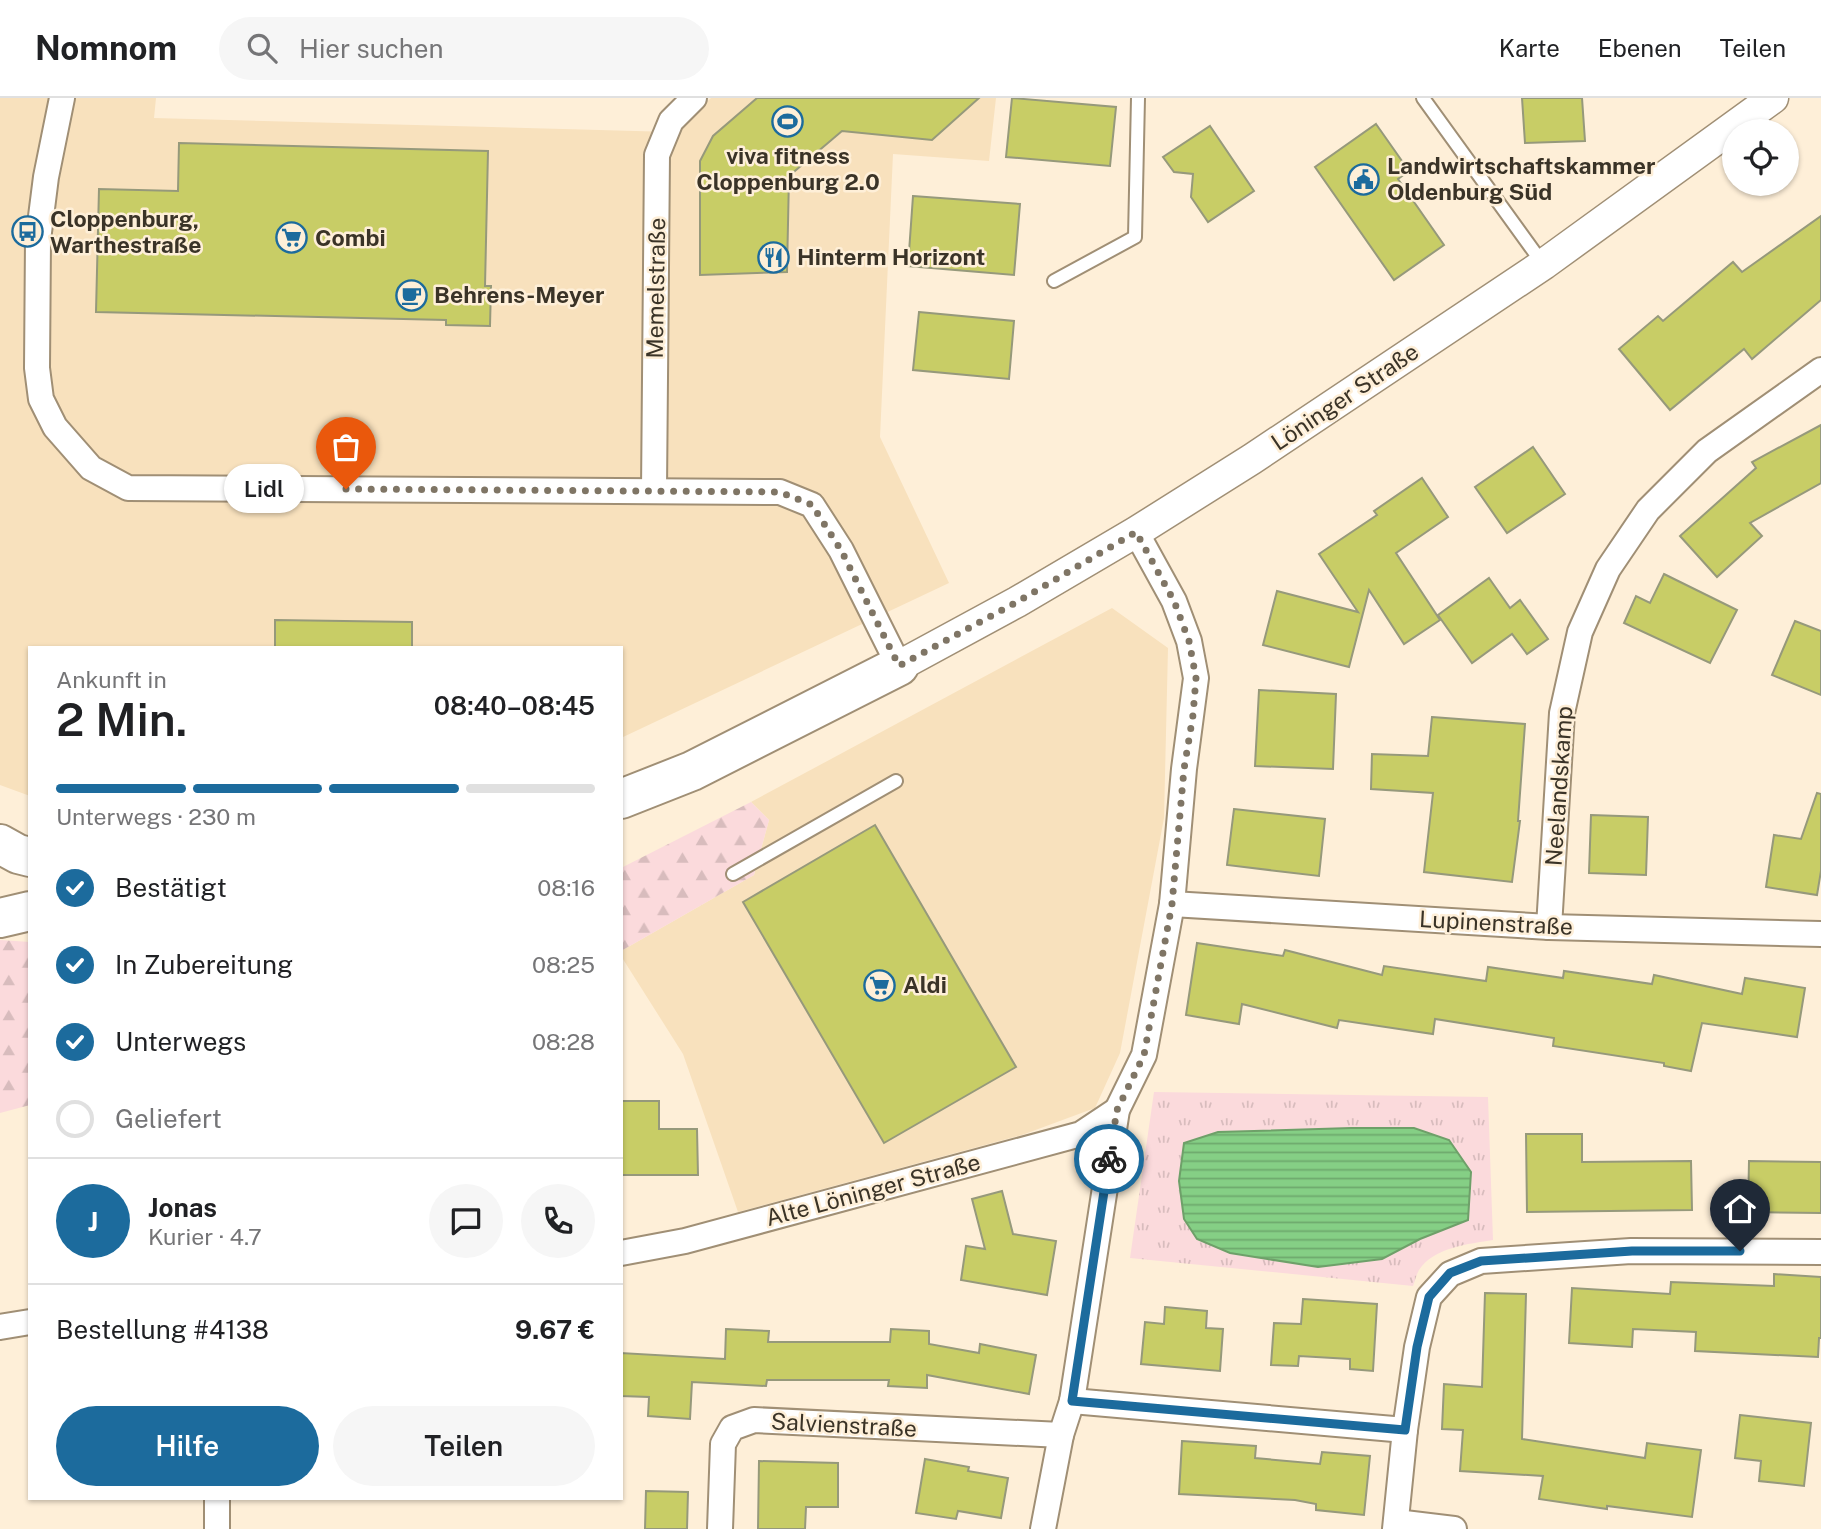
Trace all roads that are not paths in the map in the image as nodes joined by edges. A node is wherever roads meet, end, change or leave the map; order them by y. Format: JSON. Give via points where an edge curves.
{"nodes":[{"id":1,"x":62,"y":98,"type":"edge"},
{"id":2,"x":694,"y":98,"type":"edge"},
{"id":3,"x":1138,"y":98,"type":"edge"},
{"id":4,"x":1423,"y":98,"type":"edge"},
{"id":5,"x":1773,"y":98,"type":"edge"},
{"id":6,"x":1544,"y":264,"type":"junction"},
{"id":7,"x":1054,"y":281,"type":"dead end"},
{"id":8,"x":1821,"y":370,"type":"edge"},
{"id":9,"x":653,"y":490,"type":"junction"},
{"id":10,"x":1136,"y":532,"type":"junction"},
{"id":11,"x":899,"y":666,"type":"junction"},
{"id":12,"x":896,"y":781,"type":"dead end"},
{"id":13,"x":623,"y":798,"type":"edge"},
{"id":14,"x":0,"y":844,"type":"edge"},
{"id":15,"x":28,"y":856,"type":"edge"},
{"id":16,"x":733,"y":874,"type":"dead end"},
{"id":17,"x":1172,"y":904,"type":"junction"},
{"id":18,"x":0,"y":905,"type":"edge"},
{"id":19,"x":28,"y":911,"type":"edge"},
{"id":20,"x":28,"y":911,"type":"edge"},
{"id":21,"x":0,"y":918,"type":"edge"},
{"id":22,"x":1549,"y":927,"type":"junction"},
{"id":23,"x":1821,"y":934,"type":"edge"},
{"id":24,"x":1117,"y":1110,"type":"junction"},
{"id":25,"x":1821,"y":1252,"type":"edge"},
{"id":26,"x":623,"y":1254,"type":"edge"},
{"id":27,"x":28,"y":1322,"type":"edge"},
{"id":28,"x":0,"y":1327,"type":"edge"},
{"id":29,"x":1072,"y":1401,"type":"junction"},
{"id":30,"x":1405,"y":1430,"type":"junction"},
{"id":31,"x":1061,"y":1435,"type":"junction"},
{"id":32,"x":217,"y":1500,"type":"edge"},
{"id":33,"x":1395,"y":1525,"type":"edge"},
{"id":34,"x":217,"y":1529,"type":"edge"},
{"id":35,"x":720,"y":1529,"type":"edge"},
{"id":36,"x":1043,"y":1529,"type":"edge"},
{"id":37,"x":1454,"y":1529,"type":"edge"}],
"edges":[{"from":1,"to":9,"type":"street","via":[[38,240],[37,368],[41,399],[55,427],[91,468],[128,488]]},
{"from":2,"to":9,"type":"street","name":"Memelstraße","via":[[671,121],[657,155]]},
{"from":3,"to":7,"type":"lane","via":[[1135,237]]},
{"from":4,"to":6,"type":"lane"},
{"from":5,"to":6,"type":"street","name":"Löninger Straße"},
{"from":6,"to":10,"type":"street","name":"Löninger Straße"},
{"from":8,"to":22,"type":"street","name":"Neelandskamp","via":[[1707,451],[1648,510],[1608,569],[1580,632],[1562,713]]},
{"from":9,"to":11,"type":"street","via":[[780,492],[812,505],[841,550]]},
{"from":10,"to":11,"type":"street","name":"Löninger Straße"},
{"from":10,"to":17,"type":"street","via":[[1174,601],[1196,678]]},
{"from":11,"to":13,"type":"highway","via":[[692,771]]},
{"from":12,"to":16,"type":"lane"},
{"from":14,"to":15,"type":"highway"},
{"from":17,"to":22,"type":"street","name":"Lupinenstraße"},
{"from":17,"to":24,"type":"street","via":[[1144,1055]]},
{"from":18,"to":19,"type":"highway"},
{"from":20,"to":21,"type":"highway"},
{"from":22,"to":23,"type":"street","name":"Lupinenstraße"},
{"from":24,"to":26,"type":"street","name":"Alte Löninger Straße","via":[[1081,1134]]},
{"from":24,"to":29,"type":"street"},
{"from":25,"to":30,"type":"street","via":[[1632,1251],[1481,1261],[1450,1273],[1429,1297]]},
{"from":27,"to":28,"type":"street"},
{"from":29,"to":30,"type":"street"},
{"from":29,"to":31,"type":"street"},
{"from":30,"to":33,"type":"street"},
{"from":31,"to":35,"type":"street","name":"Salvienstraße","via":[[754,1420],[733,1428],[723,1444]]},
{"from":31,"to":36,"type":"street"},
{"from":32,"to":34,"type":"street"},
{"from":33,"to":37,"type":"street"}]}
